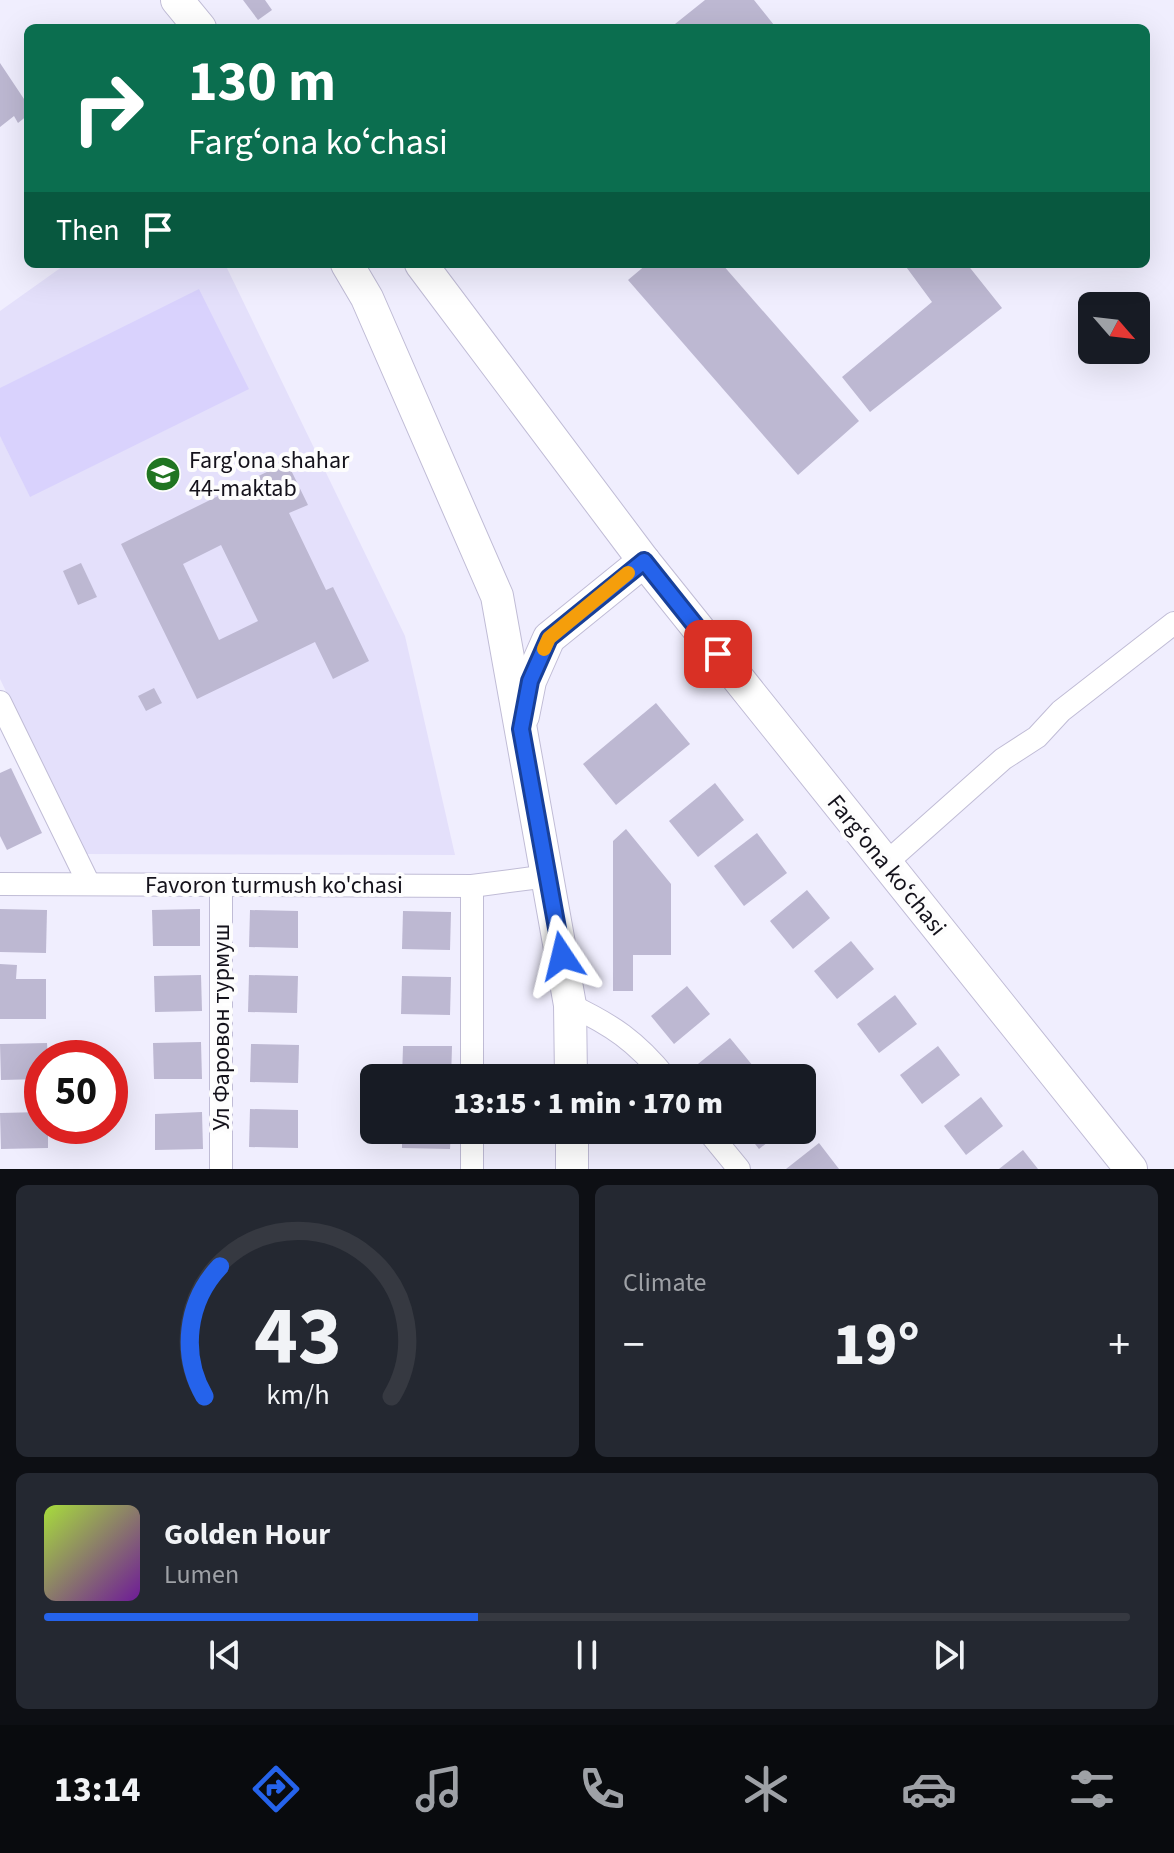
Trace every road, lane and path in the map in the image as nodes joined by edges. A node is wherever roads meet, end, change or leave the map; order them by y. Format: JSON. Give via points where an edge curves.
{"nodes":[{"id":1,"x":177,"y":0,"type":"edge"},
{"id":2,"x":197,"y":24,"type":"edge"},
{"id":3,"x":349,"y":268,"type":"edge"},
{"id":4,"x":424,"y":268,"type":"edge"},
{"id":5,"x":644,"y":561,"type":"junction"},
{"id":6,"x":1174,"y":623,"type":"edge"},
{"id":7,"x":0,"y":702,"type":"edge"},
{"id":8,"x":521,"y":729,"type":"junction"},
{"id":9,"x":886,"y":863,"type":"junction"},
{"id":10,"x":548,"y":876,"type":"junction"},
{"id":11,"x":0,"y":884,"type":"edge"},
{"id":12,"x":89,"y":884,"type":"junction"},
{"id":13,"x":221,"y":885,"type":"junction"},
{"id":14,"x":472,"y":886,"type":"junction"},
{"id":15,"x":570,"y":1005,"type":"junction"},
{"id":16,"x":472,"y":1064,"type":"edge"},
{"id":17,"x":571,"y":1064,"type":"edge"},
{"id":18,"x":655,"y":1064,"type":"edge"},
{"id":19,"x":472,"y":1144,"type":"edge"},
{"id":20,"x":572,"y":1144,"type":"edge"},
{"id":21,"x":718,"y":1144,"type":"edge"},
{"id":22,"x":221,"y":1169,"type":"edge"},
{"id":23,"x":472,"y":1169,"type":"edge"},
{"id":24,"x":572,"y":1169,"type":"edge"},
{"id":25,"x":739,"y":1169,"type":"edge"},
{"id":26,"x":1131,"y":1169,"type":"edge"}],
"edges":[{"from":1,"to":2,"type":"street"},
{"from":3,"to":8,"type":"street","via":[[497,596]]},
{"from":4,"to":5,"type":"street","name":"Fargʻona koʻchasi"},
{"from":5,"to":8,"type":"street","via":[[549,638],[530,681]]},
{"from":5,"to":9,"type":"street","name":"Fargʻona koʻchasi"},
{"from":6,"to":9,"type":"street","via":[[1003,759]]},
{"from":7,"to":12,"type":"street"},
{"from":8,"to":10,"type":"street"},
{"from":9,"to":26,"type":"street","name":"Fargʻona koʻchasi"},
{"from":10,"to":14,"type":"street","name":"Favoron turmush ko'chasi"},
{"from":10,"to":15,"type":"street"},
{"from":11,"to":12,"type":"street","name":"Favoron turmush ko'chasi"},
{"from":12,"to":13,"type":"street","name":"Favoron turmush ko'chasi"},
{"from":13,"to":14,"type":"street","name":"Favoron turmush ko'chasi"},
{"from":13,"to":22,"type":"street","name":"Ул Фаровон турмуш"},
{"from":14,"to":16,"type":"street"},
{"from":15,"to":17,"type":"street"},
{"from":15,"to":18,"type":"street","via":[[613,1026]]},
{"from":19,"to":23,"type":"street"},
{"from":20,"to":24,"type":"street"},
{"from":21,"to":25,"type":"street"}]}
